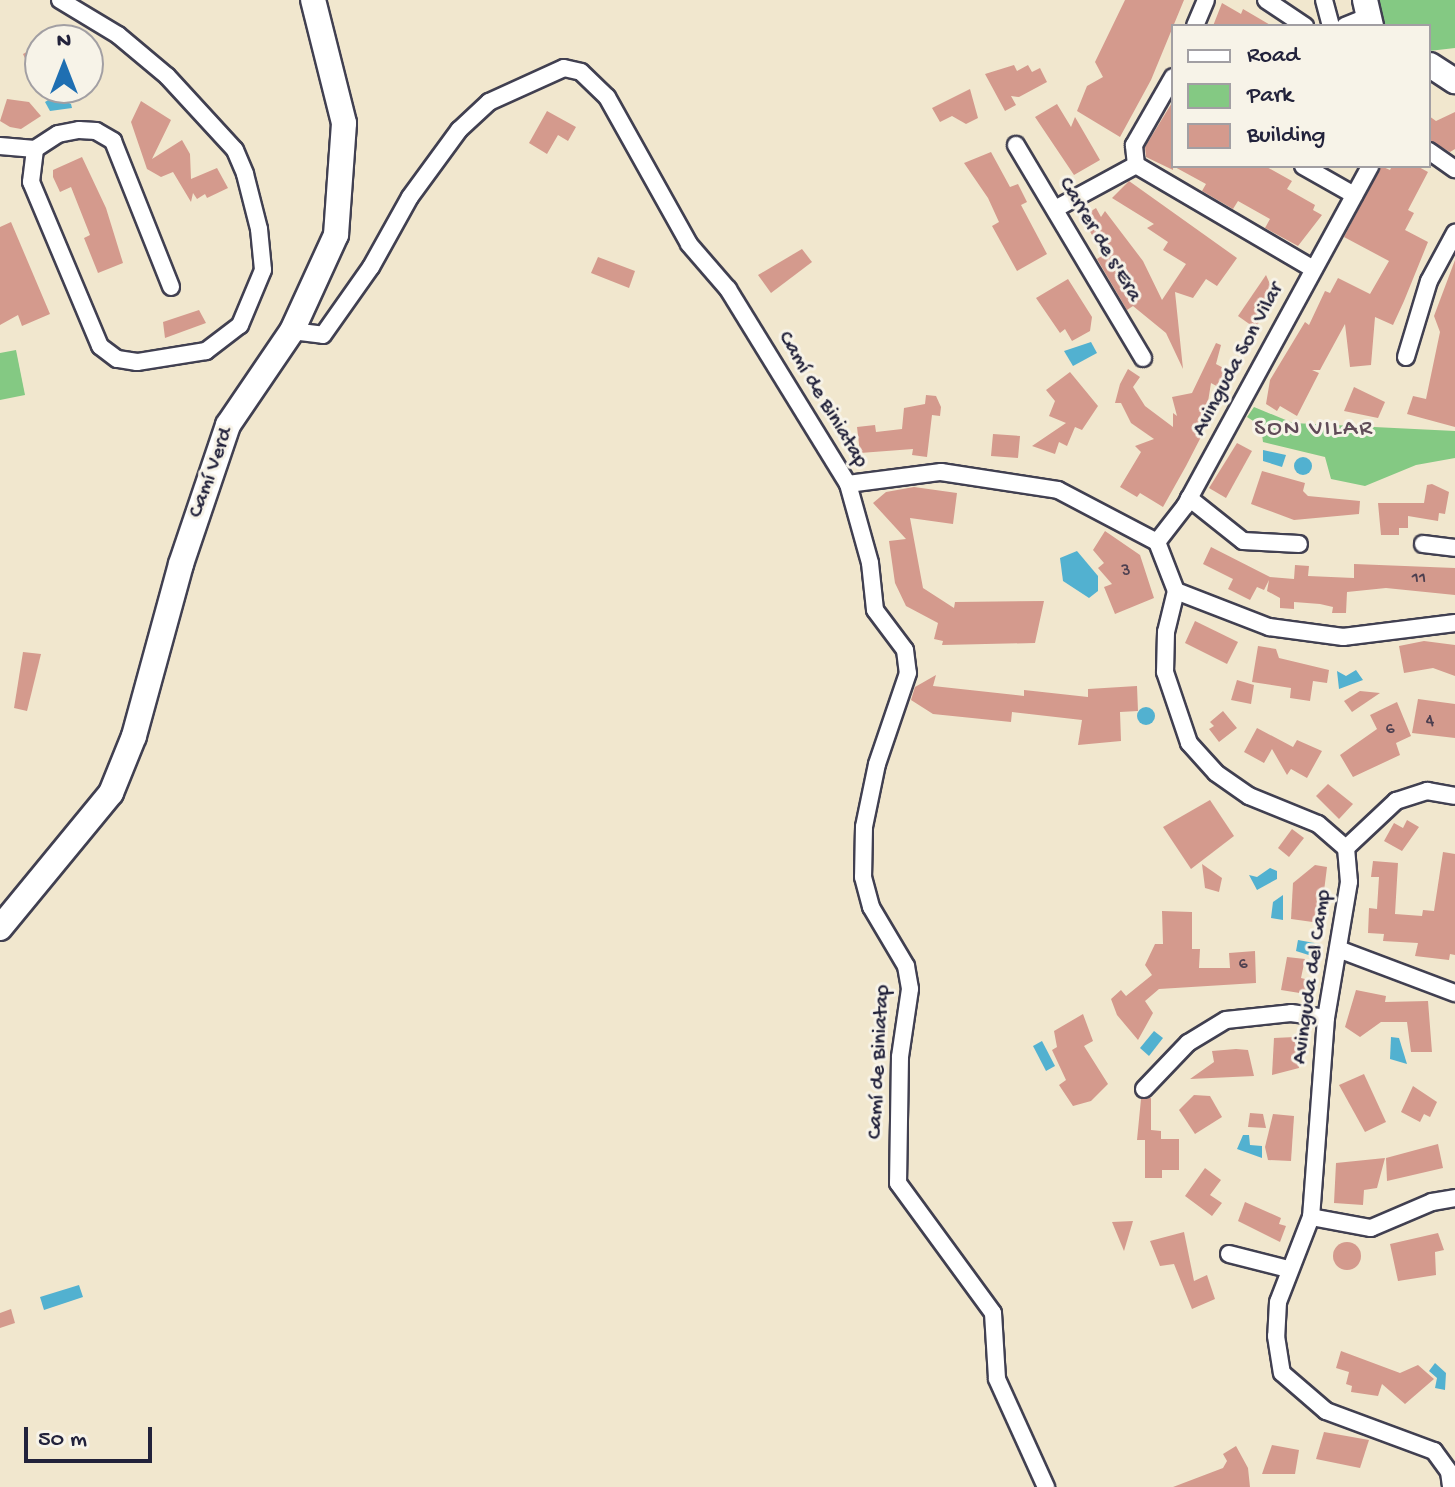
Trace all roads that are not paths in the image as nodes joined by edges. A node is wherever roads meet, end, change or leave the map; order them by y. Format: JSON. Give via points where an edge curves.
{"nodes":[{"id":1,"x":60,"y":0,"type":"edge"},
{"id":2,"x":313,"y":0,"type":"edge"},
{"id":3,"x":1206,"y":0,"type":"edge"},
{"id":4,"x":1266,"y":0,"type":"edge"},
{"id":5,"x":1324,"y":0,"type":"edge"},
{"id":6,"x":1196,"y":24,"type":"edge"},
{"id":7,"x":1302,"y":24,"type":"edge"},
{"id":8,"x":1330,"y":24,"type":"edge"},
{"id":9,"x":1455,"y":63,"type":"edge"},
{"id":10,"x":1431,"y":65,"type":"edge"},
{"id":11,"x":1431,"y":66,"type":"edge"},
{"id":12,"x":1171,"y":80,"type":"edge"},
{"id":13,"x":1455,"y":81,"type":"edge"},
{"id":14,"x":1016,"y":145,"type":"dead end"},
{"id":15,"x":0,"y":146,"type":"edge"},
{"id":16,"x":35,"y":149,"type":"junction"},
{"id":17,"x":1431,"y":152,"type":"edge"},
{"id":18,"x":1136,"y":165,"type":"junction"},
{"id":19,"x":1307,"y":168,"type":"edge"},
{"id":20,"x":1369,"y":168,"type":"edge"},
{"id":21,"x":1455,"y":169,"type":"edge"},
{"id":22,"x":1354,"y":195,"type":"junction"},
{"id":23,"x":1055,"y":209,"type":"junction"},
{"id":24,"x":1455,"y":233,"type":"edge"},
{"id":25,"x":1313,"y":269,"type":"junction"},
{"id":26,"x":171,"y":287,"type":"dead end"},
{"id":27,"x":292,"y":331,"type":"junction"},
{"id":28,"x":1406,"y":357,"type":"dead end"},
{"id":29,"x":1143,"y":358,"type":"dead end"},
{"id":30,"x":848,"y":484,"type":"junction"},
{"id":31,"x":1189,"y":498,"type":"junction"},
{"id":32,"x":1157,"y":542,"type":"junction"},
{"id":33,"x":1299,"y":544,"type":"dead end"},
{"id":34,"x":1423,"y":544,"type":"dead end"},
{"id":35,"x":1455,"y":548,"type":"edge"},
{"id":36,"x":1176,"y":591,"type":"junction"},
{"id":37,"x":1455,"y":623,"type":"edge"},
{"id":38,"x":1455,"y":796,"type":"edge"},
{"id":39,"x":1346,"y":848,"type":"junction"},
{"id":40,"x":0,"y":928,"type":"edge"},
{"id":41,"x":1341,"y":950,"type":"junction"},
{"id":42,"x":1455,"y":993,"type":"edge"},
{"id":43,"x":1326,"y":1018,"type":"junction"},
{"id":44,"x":1144,"y":1089,"type":"dead end"},
{"id":45,"x":1455,"y":1198,"type":"edge"},
{"id":46,"x":1311,"y":1217,"type":"junction"},
{"id":47,"x":1229,"y":1254,"type":"dead end"},
{"id":48,"x":1288,"y":1269,"type":"junction"},
{"id":49,"x":1046,"y":1487,"type":"edge"},
{"id":50,"x":1451,"y":1487,"type":"edge"}],
"edges":[{"from":1,"to":16,"type":"street","via":[[118,35],[167,76],[235,150],[259,229],[263,270],[240,325],[206,351],[166,360],[117,359],[100,346],[31,182]]},
{"from":2,"to":27,"type":"street","name":"Camí Verd","via":[[344,123],[343,174],[336,235]]},
{"from":3,"to":6,"type":"street"},
{"from":4,"to":7,"type":"street"},
{"from":5,"to":8,"type":"street"},
{"from":9,"to":10,"type":"street"},
{"from":11,"to":13,"type":"street"},
{"from":12,"to":18,"type":"street","via":[[1134,145]]},
{"from":14,"to":23,"type":"street","name":"Carrer de s'Era"},
{"from":15,"to":16,"type":"street"},
{"from":16,"to":26,"type":"street","via":[[58,134],[79,130],[96,131],[113,141]]},
{"from":17,"to":21,"type":"street"},
{"from":18,"to":23,"type":"street"},
{"from":18,"to":25,"type":"street"},
{"from":19,"to":22,"type":"street"},
{"from":20,"to":22,"type":"street"},
{"from":22,"to":25,"type":"street","name":"Avinguda Son Vilar"},
{"from":23,"to":29,"type":"street","name":"Carrer de s'Era"},
{"from":24,"to":28,"type":"street","via":[[1429,281]]},
{"from":25,"to":31,"type":"street","name":"Avinguda Son Vilar"},
{"from":27,"to":30,"type":"street","name":"Camí de Biniatap","via":[[323,335],[371,267],[410,197],[459,130],[489,102],[564,68],[581,72],[607,97],[689,244],[728,289]]},
{"from":27,"to":40,"type":"street","name":"Camí Verd","via":[[228,425],[181,564],[134,736],[111,793]]},
{"from":30,"to":32,"type":"street","via":[[941,472],[1058,490]]},
{"from":30,"to":49,"type":"street","name":"Camí de Biniatap","via":[[870,563],[875,610],[905,650],[908,673],[877,764],[864,827],[863,877],[871,907],[906,966],[910,989],[900,1057],[898,1183],[993,1313],[997,1379]]},
{"from":31,"to":32,"type":"street","name":"Avinguda Son Vilar"},
{"from":31,"to":33,"type":"street","via":[[1243,541]]},
{"from":32,"to":36,"type":"street"},
{"from":34,"to":35,"type":"street"},
{"from":36,"to":37,"type":"street","via":[[1269,627],[1314,634],[1343,637]]},
{"from":36,"to":39,"type":"street","via":[[1166,632],[1165,672],[1189,743],[1216,773],[1249,796],[1318,824]]},
{"from":38,"to":39,"type":"street","via":[[1427,791],[1396,801]]},
{"from":39,"to":41,"type":"street","name":"Avinguda del Camp","via":[[1349,882]]},
{"from":41,"to":42,"type":"street"},
{"from":41,"to":43,"type":"street","name":"Avinguda del Camp"},
{"from":43,"to":44,"type":"street","via":[[1291,1013],[1226,1020],[1188,1043]]},
{"from":43,"to":46,"type":"street","name":"Avinguda del Camp"},
{"from":45,"to":46,"type":"street","via":[[1371,1228]]},
{"from":46,"to":48,"type":"street","name":"Avinguda del Camp","via":[[1303,1248]]},
{"from":47,"to":48,"type":"street"},
{"from":48,"to":50,"type":"street","name":"Avinguda del Camp","via":[[1278,1302],[1282,1373],[1326,1411],[1434,1451],[1449,1472]]}]}
